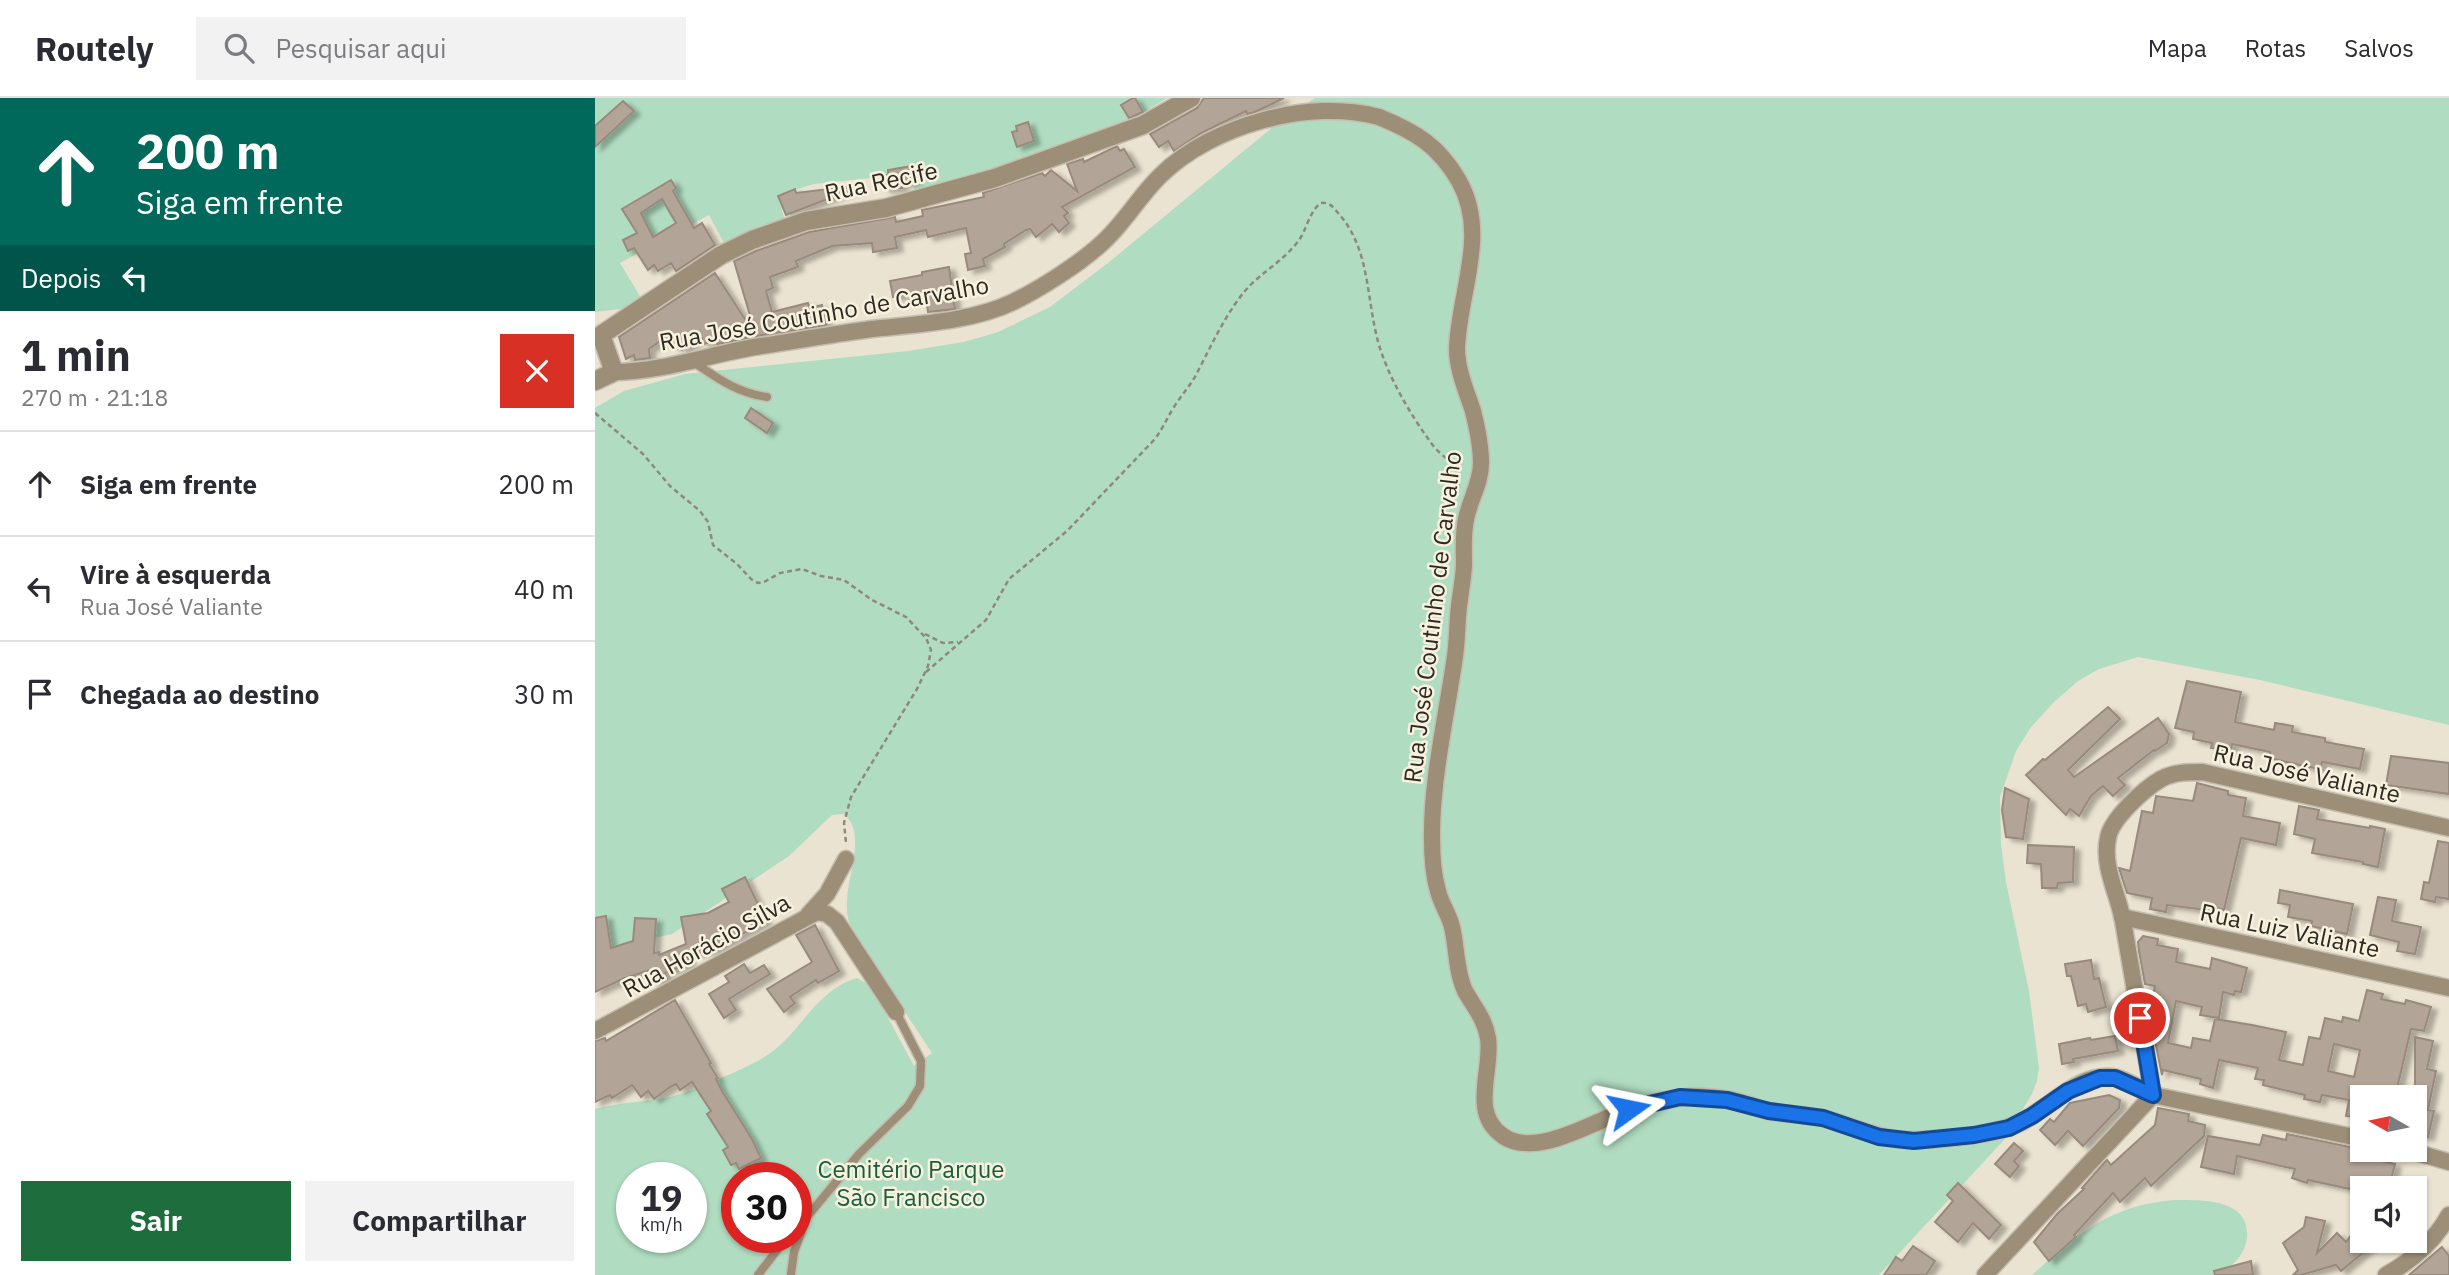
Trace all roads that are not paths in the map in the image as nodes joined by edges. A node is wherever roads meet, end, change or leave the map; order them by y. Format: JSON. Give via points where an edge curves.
{"nodes":[{"id":1,"x":1191,"y":98,"type":"edge"},
{"id":2,"x":598,"y":337,"type":"edge"},
{"id":3,"x":691,"y":360,"type":"junction"},
{"id":4,"x":614,"y":372,"type":"junction"},
{"id":5,"x":595,"y":381,"type":"edge"},
{"id":6,"x":767,"y":397,"type":"dead end"},
{"id":7,"x":2449,"y":828,"type":"edge"},
{"id":8,"x":808,"y":915,"type":"junction"},
{"id":9,"x":2122,"y":917,"type":"junction"},
{"id":10,"x":834,"y":919,"type":"junction"},
{"id":11,"x":2449,"y":988,"type":"edge"},
{"id":12,"x":896,"y":1012,"type":"joint"},
{"id":13,"x":595,"y":1031,"type":"edge"},
{"id":14,"x":2153,"y":1095,"type":"junction"},
{"id":15,"x":2350,"y":1136,"type":"edge"},
{"id":16,"x":2427,"y":1156,"type":"edge"},
{"id":17,"x":2449,"y":1162,"type":"edge"},
{"id":18,"x":812,"y":1210,"type":"edge"},
{"id":19,"x":2449,"y":1215,"type":"edge"},
{"id":20,"x":775,"y":1253,"type":"edge"},
{"id":21,"x":794,"y":1253,"type":"edge"},
{"id":22,"x":791,"y":1274,"type":"edge"},
{"id":23,"x":758,"y":1275,"type":"edge"},
{"id":24,"x":1985,"y":1275,"type":"edge"},
{"id":25,"x":2386,"y":1275,"type":"edge"}],
"edges":[{"from":1,"to":2,"type":"street","name":"Rua Recife","via":[[1143,125],[995,178],[886,208],[806,221],[752,240],[721,255]]},
{"from":2,"to":4,"type":"street"},
{"from":3,"to":4,"type":"street","name":"Rua José Coutinho de Carvalho"},
{"from":3,"to":6,"type":"lane","via":[[729,386]]},
{"from":3,"to":14,"type":"street","name":"Rua José Coutinho de Carvalho","via":[[957,318],[1006,305],[1104,243],[1178,160],[1245,124],[1298,109],[1333,107],[1374,116],[1416,135],[1450,166],[1466,196],[1471,222],[1472,258],[1462,300],[1458,356],[1476,425],[1480,472],[1464,533],[1456,652],[1432,836],[1437,886],[1452,923],[1463,986],[1488,1035],[1484,1106],[1491,1124],[1508,1139],[1534,1143],[1582,1130],[1629,1109],[1688,1097],[1823,1118],[1879,1137],[1914,1141],[2009,1128],[2083,1083],[2107,1077]]},
{"from":4,"to":5,"type":"street","name":"Rua José Coutinho de Carvalho"},
{"from":7,"to":9,"type":"street","name":"Rua José Valiante","via":[[2202,772],[2180,772],[2142,794],[2108,834],[2109,873]]},
{"from":8,"to":10,"type":"street","name":"Rua Horácio Silva","via":[[822,912]]},
{"from":8,"to":10,"type":"street","via":[[827,894],[843,865],[832,898]]},
{"from":8,"to":13,"type":"street","name":"Rua Horácio Silva"},
{"from":9,"to":11,"type":"street","name":"Rua Luiz Valiante"},
{"from":9,"to":14,"type":"street","name":"Rua José Valiante"},
{"from":10,"to":12,"type":"street"},
{"from":12,"to":18,"type":"lane","via":[[921,1061],[920,1086],[908,1106]]},
{"from":14,"to":15,"type":"street","name":"Rua José Coutinho de Carvalho"},
{"from":14,"to":24,"type":"street"},
{"from":16,"to":17,"type":"street"},
{"from":19,"to":25,"type":"street","via":[[2427,1246]]},
{"from":20,"to":23,"type":"lane"},
{"from":21,"to":22,"type":"lane"}]}
